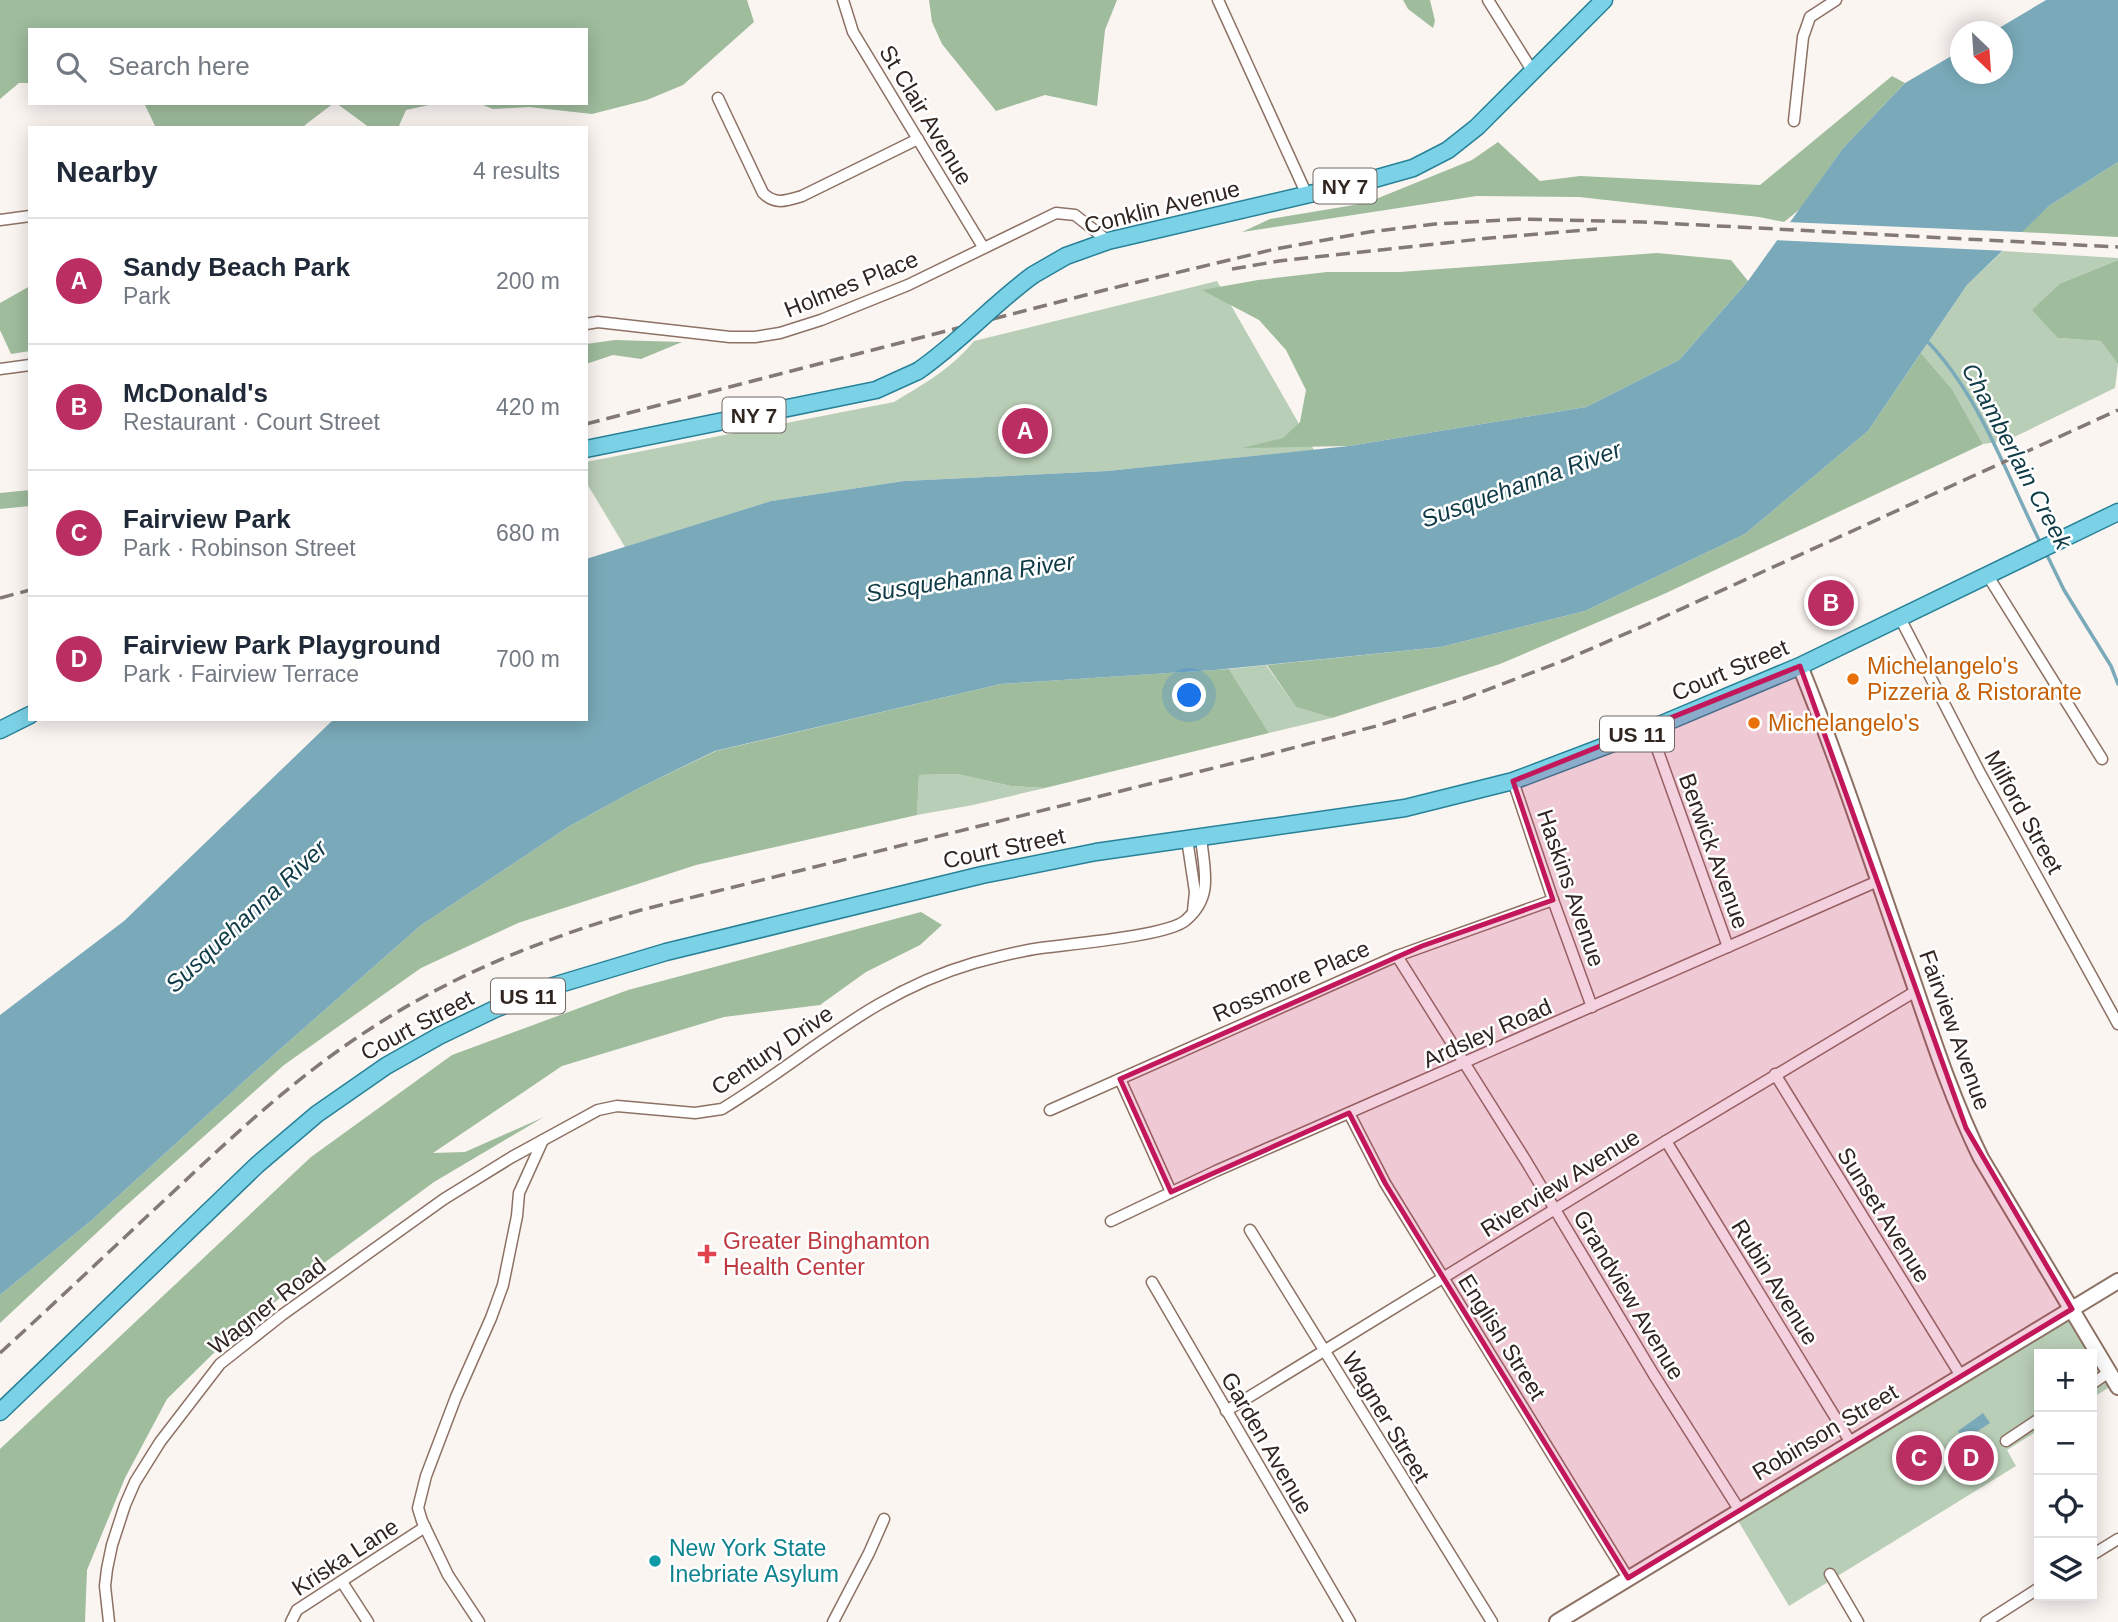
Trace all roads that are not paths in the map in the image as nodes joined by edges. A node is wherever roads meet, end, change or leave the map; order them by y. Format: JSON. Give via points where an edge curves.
{"nodes":[{"id":1,"x":843,"y":0,"type":"edge"},
{"id":2,"x":1218,"y":0,"type":"edge"},
{"id":3,"x":1488,"y":0,"type":"edge"},
{"id":4,"x":1604,"y":0,"type":"edge"},
{"id":5,"x":1836,"y":0,"type":"edge"},
{"id":6,"x":1532,"y":72,"type":"junction"},
{"id":7,"x":718,"y":98,"type":"dead end"},
{"id":8,"x":1794,"y":121,"type":"dead end"},
{"id":9,"x":918,"y":139,"type":"junction"},
{"id":10,"x":1307,"y":195,"type":"junction"},
{"id":11,"x":28,"y":216,"type":"edge"},
{"id":12,"x":0,"y":220,"type":"edge"},
{"id":13,"x":1108,"y":241,"type":"junction"},
{"id":14,"x":984,"y":247,"type":"junction"},
{"id":15,"x":588,"y":322,"type":"edge"},
{"id":16,"x":28,"y":365,"type":"edge"},
{"id":17,"x":0,"y":369,"type":"edge"},
{"id":18,"x":588,"y":449,"type":"edge"},
{"id":19,"x":2117,"y":514,"type":"edge"},
{"id":20,"x":1988,"y":576,"type":"junction"},
{"id":21,"x":1900,"y":618,"type":"junction"},
{"id":22,"x":1800,"y":666,"type":"junction"},
{"id":23,"x":28,"y":716,"type":"edge"},
{"id":24,"x":1650,"y":729,"type":"junction"},
{"id":25,"x":0,"y":730,"type":"edge"},
{"id":26,"x":2102,"y":759,"type":"dead end"},
{"id":27,"x":1513,"y":781,"type":"junction"},
{"id":28,"x":1194,"y":838,"type":"junction"},
{"id":29,"x":1878,"y":881,"type":"junction"},
{"id":30,"x":1553,"y":900,"type":"junction"},
{"id":31,"x":1728,"y":947,"type":"junction"},
{"id":32,"x":1397,"y":956,"type":"junction"},
{"id":33,"x":1916,"y":991,"type":"junction"},
{"id":34,"x":1592,"y":1007,"type":"junction"},
{"id":35,"x":2118,"y":1024,"type":"edge"},
{"id":36,"x":1464,"y":1064,"type":"junction"},
{"id":37,"x":1775,"y":1074,"type":"junction"},
{"id":38,"x":1120,"y":1079,"type":"junction"},
{"id":39,"x":1050,"y":1110,"type":"dead end"},
{"id":40,"x":1349,"y":1113,"type":"junction"},
{"id":41,"x":543,"y":1140,"type":"junction"},
{"id":42,"x":1665,"y":1141,"type":"junction"},
{"id":43,"x":1171,"y":1192,"type":"junction"},
{"id":44,"x":1555,"y":1210,"type":"junction"},
{"id":45,"x":1111,"y":1221,"type":"dead end"},
{"id":46,"x":1250,"y":1230,"type":"dead end"},
{"id":47,"x":1442,"y":1277,"type":"junction"},
{"id":48,"x":2118,"y":1281,"type":"edge"},
{"id":49,"x":1152,"y":1282,"type":"dead end"},
{"id":50,"x":2072,"y":1309,"type":"junction"},
{"id":51,"x":1324,"y":1352,"type":"junction"},
{"id":52,"x":2109,"y":1372,"type":"junction"},
{"id":53,"x":1961,"y":1377,"type":"junction"},
{"id":54,"x":2097,"y":1380,"type":"edge"},
{"id":55,"x":2118,"y":1387,"type":"edge"},
{"id":56,"x":0,"y":1412,"type":"edge"},
{"id":57,"x":1226,"y":1412,"type":"junction"},
{"id":58,"x":2034,"y":1422,"type":"edge"},
{"id":59,"x":2006,"y":1441,"type":"dead end"},
{"id":60,"x":1851,"y":1443,"type":"junction"},
{"id":61,"x":1740,"y":1511,"type":"junction"},
{"id":62,"x":884,"y":1519,"type":"dead end"},
{"id":63,"x":425,"y":1527,"type":"junction"},
{"id":64,"x":2118,"y":1539,"type":"edge"},
{"id":65,"x":2097,"y":1552,"type":"edge"},
{"id":66,"x":1830,"y":1574,"type":"dead end"},
{"id":67,"x":1628,"y":1578,"type":"junction"},
{"id":68,"x":342,"y":1582,"type":"junction"},
{"id":69,"x":2034,"y":1591,"type":"edge"},
{"id":70,"x":109,"y":1622,"type":"edge"},
{"id":71,"x":291,"y":1622,"type":"edge"},
{"id":72,"x":368,"y":1622,"type":"edge"},
{"id":73,"x":479,"y":1622,"type":"edge"},
{"id":74,"x":833,"y":1622,"type":"edge"},
{"id":75,"x":1350,"y":1622,"type":"edge"},
{"id":76,"x":1492,"y":1622,"type":"edge"},
{"id":77,"x":1556,"y":1622,"type":"edge"},
{"id":78,"x":1858,"y":1622,"type":"edge"},
{"id":79,"x":1986,"y":1622,"type":"edge"}],
"edges":[{"from":1,"to":9,"type":"street","name":"St Clair Avenue","via":[[853,32]]},
{"from":2,"to":10,"type":"street"},
{"from":3,"to":6,"type":"street"},
{"from":4,"to":6,"type":"main road","name":"Conklin Avenue","number":"NY 7"},
{"from":5,"to":8,"type":"street","via":[[1810,17],[1803,37]]},
{"from":6,"to":10,"type":"main road","name":"Conklin Avenue","number":"NY 7","via":[[1477,127],[1435,158]]},
{"from":7,"to":9,"type":"street","via":[[763,192],[775,201],[802,196]]},
{"from":9,"to":14,"type":"street","name":"St Clair Avenue"},
{"from":10,"to":13,"type":"main road","name":"Conklin Avenue","number":"NY 7"},
{"from":11,"to":12,"type":"street"},
{"from":13,"to":14,"type":"street","name":"Holmes Place","via":[[1075,215],[1056,213]]},
{"from":13,"to":18,"type":"main road","name":"Conklin Avenue","number":"NY 7","bridge":true,"via":[[1066,256],[1033,275],[950,349],[918,371],[876,390]]},
{"from":14,"to":15,"type":"street","name":"Holmes Place","via":[[908,285],[780,334],[730,337]]},
{"from":16,"to":17,"type":"street"},
{"from":19,"to":20,"type":"main road","name":"Court Street","number":"US 11"},
{"from":20,"to":21,"type":"main road","name":"Court Street","number":"US 11"},
{"from":20,"to":26,"type":"street"},
{"from":21,"to":22,"type":"main road","name":"Court Street","number":"US 11"},
{"from":21,"to":35,"type":"street","name":"Milford Street"},
{"from":22,"to":24,"type":"main road","name":"Court Street","number":"US 11"},
{"from":22,"to":29,"type":"street","name":"Fairview Avenue"},
{"from":23,"to":25,"type":"main road"},
{"from":24,"to":27,"type":"main road","name":"Court Street","number":"US 11"},
{"from":24,"to":31,"type":"street","name":"Berwick Avenue"},
{"from":27,"to":28,"type":"main road","name":"Court Street","number":"US 11","via":[[1405,808]]},
{"from":27,"to":30,"type":"street","name":"Haskins Avenue"},
{"from":28,"to":41,"type":"street","name":"Century Drive","via":[[1206,891],[1193,913],[1172,928],[1016,952],[954,970],[867,1010],[714,1112],[608,1106]]},
{"from":28,"to":56,"type":"main road","name":"Court Street","number":"US 11","via":[[995,872],[679,949],[553,986],[465,1023],[375,1073],[288,1138]]},
{"from":29,"to":31,"type":"street","name":"Ardsley Road"},
{"from":29,"to":33,"type":"street","name":"Fairview Avenue"},
{"from":30,"to":32,"type":"street","name":"Rossmore Place"},
{"from":30,"to":34,"type":"street","name":"Haskins Avenue"},
{"from":31,"to":34,"type":"street","name":"Ardsley Road"},
{"from":32,"to":36,"type":"street","name":"Grandview Avenue"},
{"from":32,"to":38,"type":"street","name":"Rossmore Place"},
{"from":33,"to":37,"type":"street","name":"Riverview Avenue"},
{"from":33,"to":50,"type":"street","name":"Fairview Avenue","via":[[1966,1128]]},
{"from":34,"to":36,"type":"street","name":"Ardsley Road"},
{"from":36,"to":40,"type":"street","name":"Ardsley Road"},
{"from":36,"to":44,"type":"street","name":"Grandview Avenue"},
{"from":37,"to":42,"type":"street","name":"Riverview Avenue"},
{"from":37,"to":53,"type":"street","name":"Sunset Avenue"},
{"from":38,"to":39,"type":"street","name":"Rossmore Place"},
{"from":38,"to":43,"type":"street"},
{"from":40,"to":43,"type":"street","name":"Ardsley Road"},
{"from":40,"to":47,"type":"street","name":"English Street"},
{"from":41,"to":63,"type":"street","via":[[519,1193],[503,1285],[492,1318],[425,1476],[418,1508]]},
{"from":41,"to":70,"type":"street","name":"Wagner Road","via":[[444,1199],[220,1364],[160,1442],[125,1505],[107,1569]]},
{"from":42,"to":44,"type":"street","name":"Riverview Avenue"},
{"from":42,"to":60,"type":"street","name":"Rubin Avenue"},
{"from":43,"to":45,"type":"street","name":"Ardsley Road"},
{"from":44,"to":47,"type":"street","name":"Riverview Avenue"},
{"from":44,"to":61,"type":"street","name":"Grandview Avenue"},
{"from":46,"to":51,"type":"street","name":"Wagner Street"},
{"from":47,"to":51,"type":"street","name":"Riverview Avenue"},
{"from":47,"to":67,"type":"street","name":"English Street"},
{"from":48,"to":50,"type":"street","name":"Robinson Street"},
{"from":49,"to":57,"type":"street","name":"Garden Avenue"},
{"from":50,"to":52,"type":"street","name":"Fairview Avenue"},
{"from":50,"to":53,"type":"street","name":"Robinson Street"},
{"from":51,"to":57,"type":"street","name":"Riverview Avenue"},
{"from":51,"to":76,"type":"street","name":"Wagner Street"},
{"from":52,"to":54,"type":"street"},
{"from":52,"to":55,"type":"street","name":"Fairview Avenue"},
{"from":53,"to":60,"type":"street","name":"Robinson Street"},
{"from":57,"to":75,"type":"street","name":"Garden Avenue"},
{"from":58,"to":59,"type":"street"},
{"from":60,"to":61,"type":"street","name":"Robinson Street"},
{"from":61,"to":67,"type":"street","name":"Robinson Street"},
{"from":62,"to":74,"type":"street"},
{"from":63,"to":68,"type":"street","name":"Kriska Lane"},
{"from":63,"to":73,"type":"street","via":[[448,1575]]},
{"from":64,"to":65,"type":"street"},
{"from":66,"to":78,"type":"street"},
{"from":67,"to":77,"type":"street","name":"Robinson Street"},
{"from":68,"to":71,"type":"street","name":"Kriska Lane","via":[[297,1610]]},
{"from":68,"to":72,"type":"street"},
{"from":69,"to":79,"type":"street"}]}
